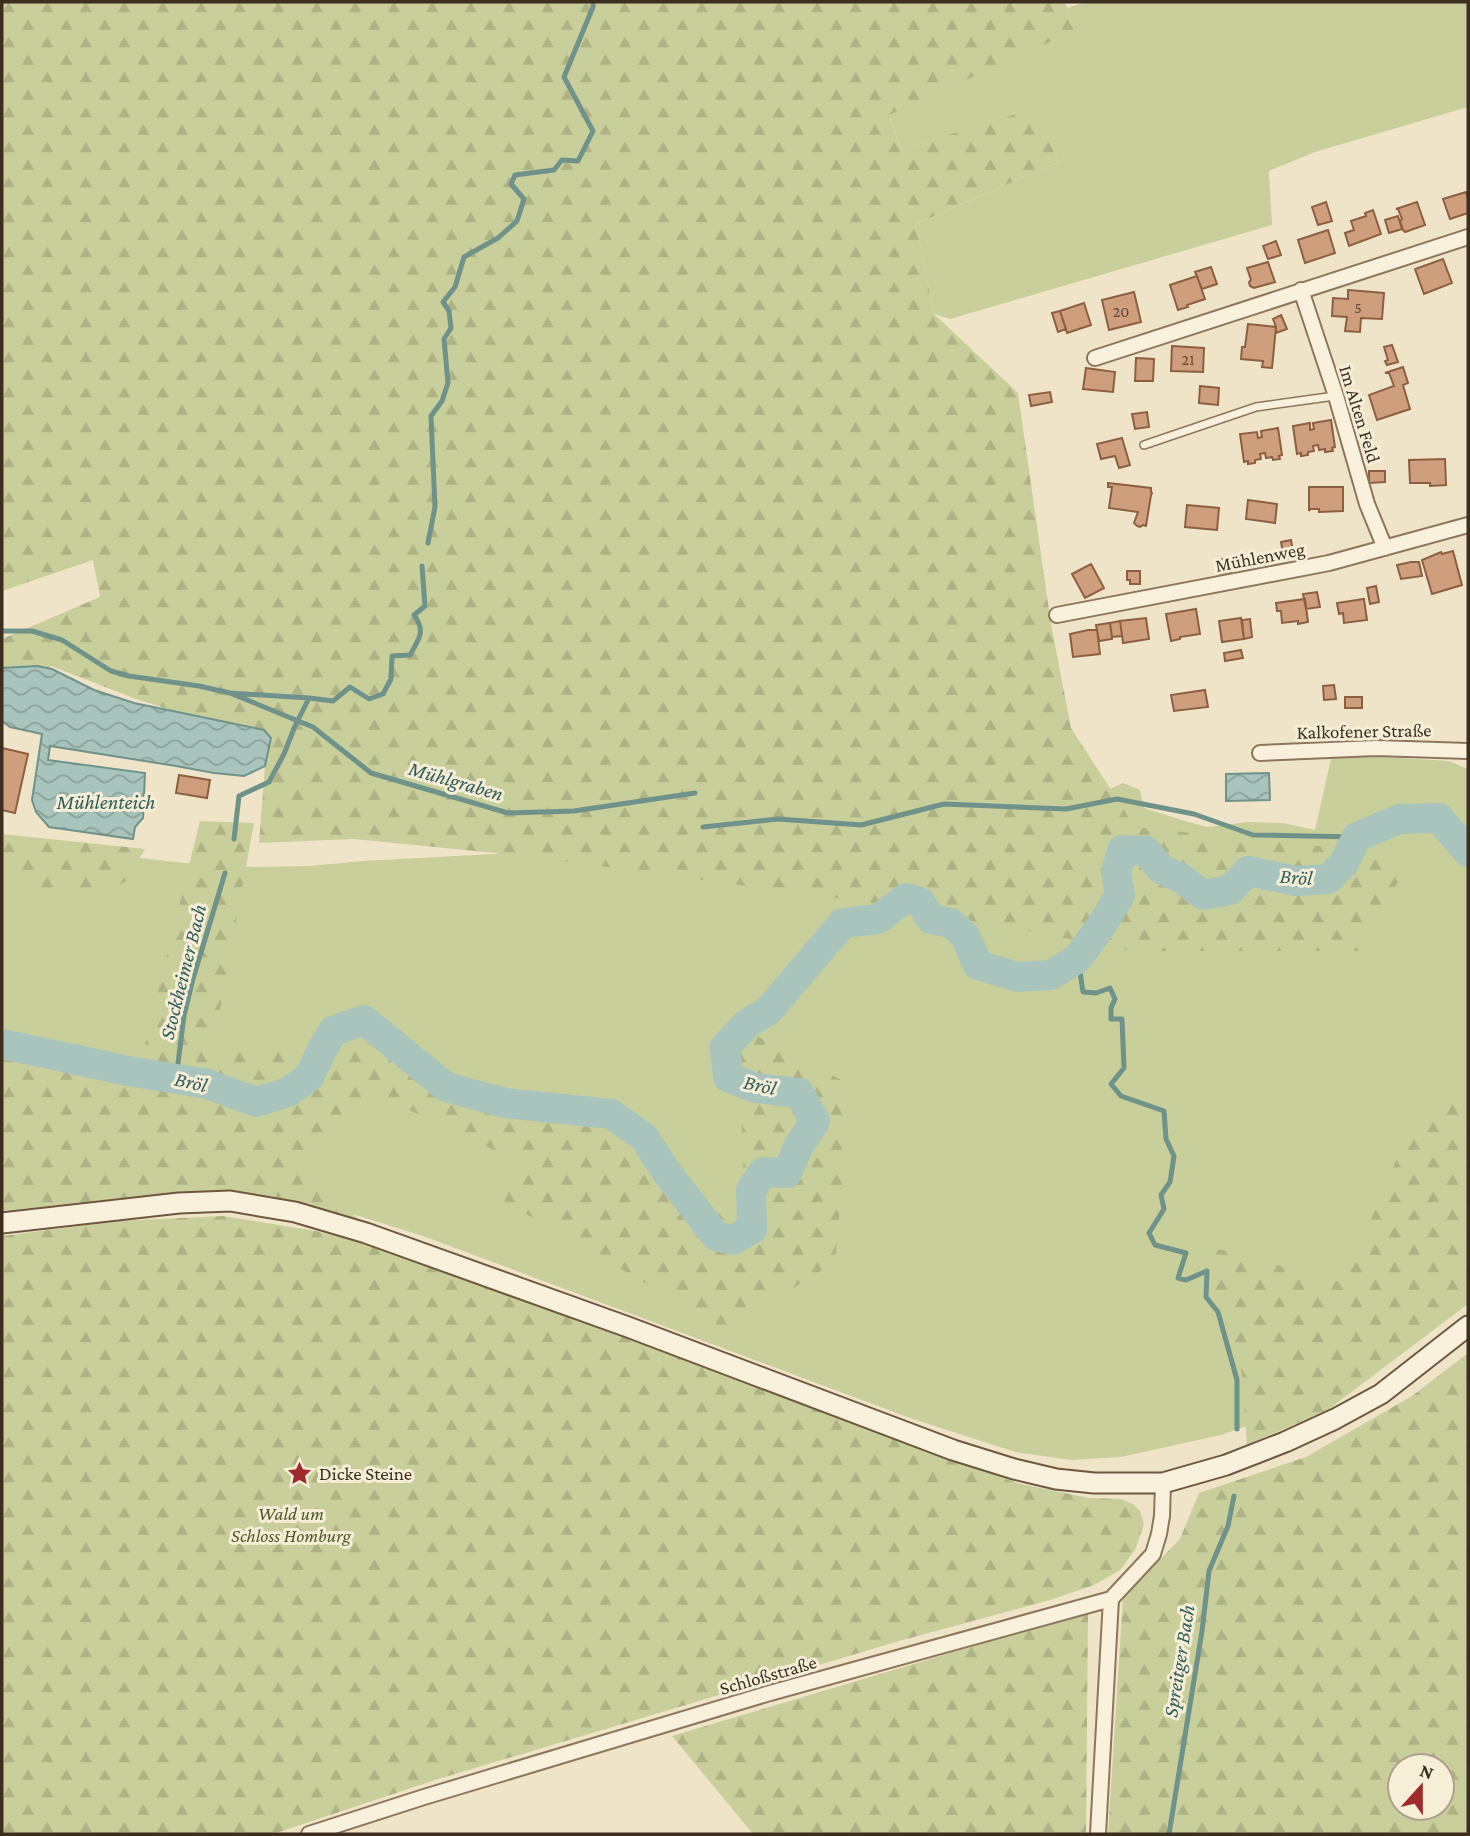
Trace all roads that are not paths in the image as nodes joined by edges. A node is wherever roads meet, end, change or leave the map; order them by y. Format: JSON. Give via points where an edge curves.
{"nodes":[{"id":1,"x":1468,"y":237,"type":"edge"},
{"id":2,"x":1301,"y":290,"type":"junction"},
{"id":3,"x":1095,"y":358,"type":"dead end"},
{"id":4,"x":1336,"y":396,"type":"junction"},
{"id":5,"x":1144,"y":445,"type":"dead end"},
{"id":6,"x":1468,"y":525,"type":"edge"},
{"id":7,"x":1385,"y":548,"type":"junction"},
{"id":8,"x":1057,"y":615,"type":"dead end"},
{"id":9,"x":1468,"y":751,"type":"edge"},
{"id":10,"x":1260,"y":753,"type":"dead end"},
{"id":11,"x":2,"y":1223,"type":"edge"},
{"id":12,"x":1468,"y":1326,"type":"edge"},
{"id":13,"x":1163,"y":1483,"type":"junction"},
{"id":14,"x":1111,"y":1599,"type":"junction"},
{"id":15,"x":309,"y":1834,"type":"edge"},
{"id":16,"x":1098,"y":1834,"type":"edge"}],
"edges":[{"from":1,"to":2,"type":"street"},
{"from":2,"to":3,"type":"street"},
{"from":2,"to":4,"type":"street","name":"Im Alten Feld"},
{"from":4,"to":5,"type":"lane","via":[[1256,407]]},
{"from":4,"to":7,"type":"street","name":"Im Alten Feld","via":[[1367,504]]},
{"from":6,"to":7,"type":"street","name":"Mühlenweg"},
{"from":7,"to":8,"type":"street","name":"Mühlenweg"},
{"from":9,"to":10,"type":"street","name":"Kalkofener Straße","via":[[1376,748]]},
{"from":11,"to":13,"type":"main road","via":[[230,1201],[295,1212],[628,1326],[953,1450],[1056,1479]]},
{"from":12,"to":13,"type":"main road","via":[[1381,1394],[1335,1419],[1226,1465]]},
{"from":13,"to":14,"type":"street","via":[[1161,1525],[1153,1554]]},
{"from":14,"to":15,"type":"street","name":"Schloßstraße","via":[[771,1693]]},
{"from":14,"to":16,"type":"street"}]}
